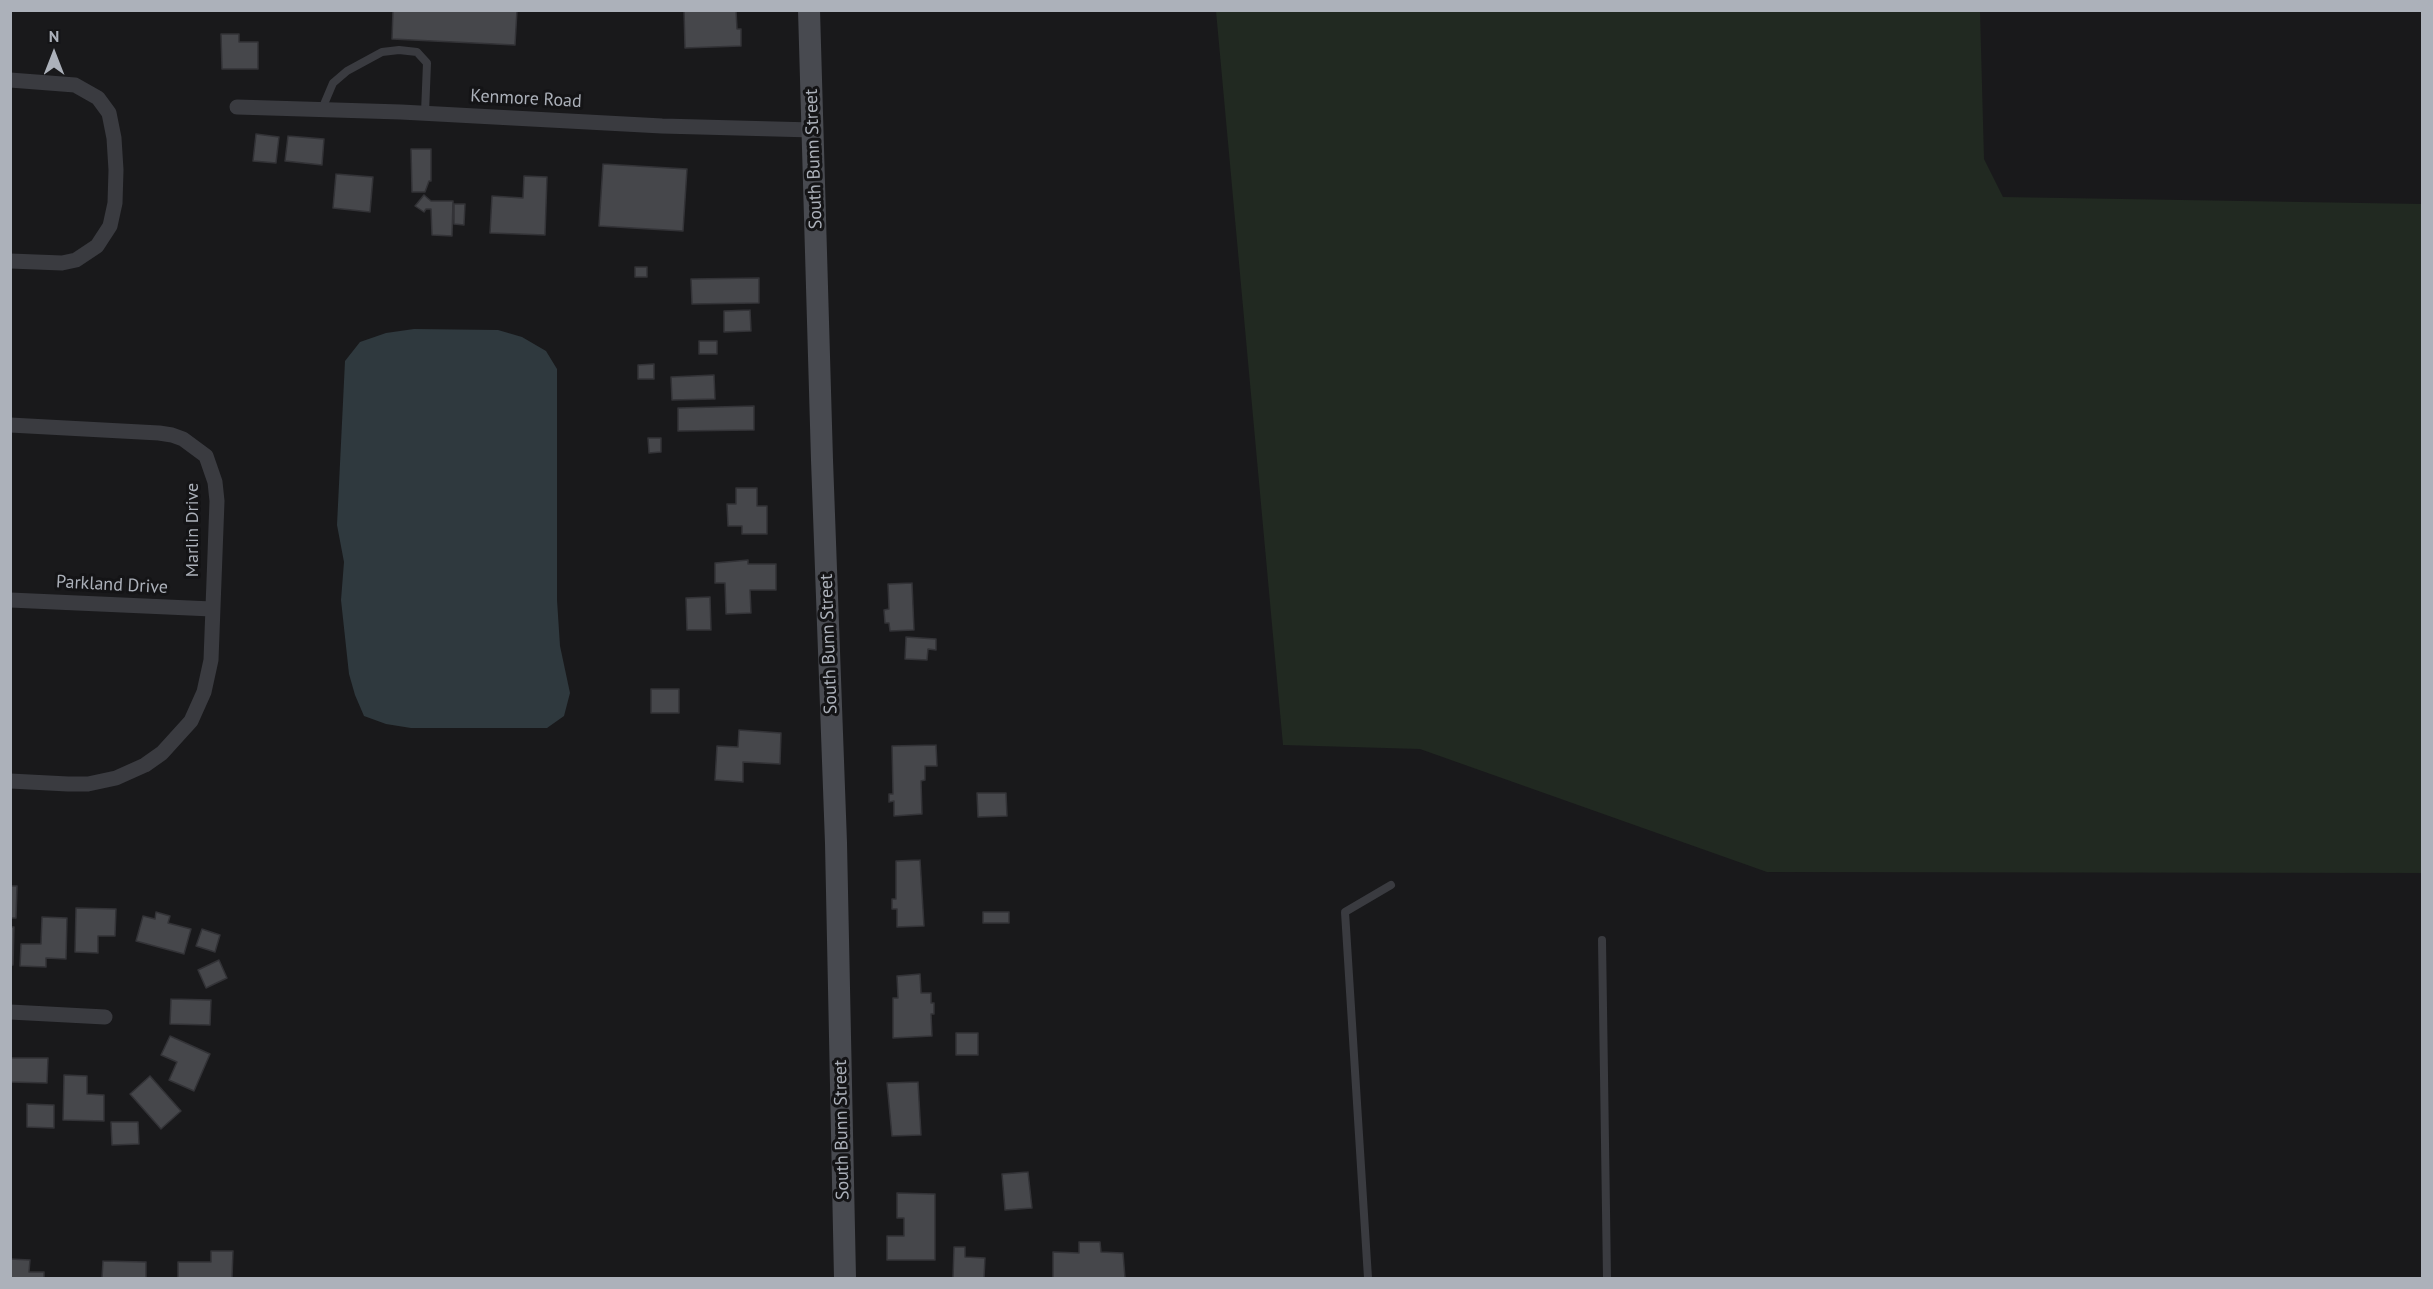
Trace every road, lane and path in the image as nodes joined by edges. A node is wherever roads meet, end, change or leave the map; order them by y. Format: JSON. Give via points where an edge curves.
{"nodes":[{"id":1,"x":809,"y":10,"type":"edge"},
{"id":2,"x":10,"y":80,"type":"edge"},
{"id":3,"x":237,"y":106,"type":"dead end"},
{"id":4,"x":322,"y":109,"type":"junction"},
{"id":5,"x":424,"y":113,"type":"junction"},
{"id":6,"x":813,"y":130,"type":"junction"},
{"id":7,"x":10,"y":261,"type":"edge"},
{"id":8,"x":10,"y":425,"type":"edge"},
{"id":9,"x":10,"y":600,"type":"edge"},
{"id":10,"x":212,"y":609,"type":"junction"},
{"id":11,"x":10,"y":781,"type":"edge"},
{"id":12,"x":1391,"y":885,"type":"dead end"},
{"id":13,"x":1602,"y":940,"type":"dead end"},
{"id":14,"x":10,"y":1012,"type":"edge"},
{"id":15,"x":105,"y":1017,"type":"dead end"},
{"id":16,"x":845,"y":1278,"type":"edge"},
{"id":17,"x":1368,"y":1278,"type":"edge"},
{"id":18,"x":1607,"y":1278,"type":"edge"}],
"edges":[{"from":1,"to":6,"type":"street","name":"South Bunn Street"},
{"from":2,"to":7,"type":"street","via":[[75,85],[98,98],[108,113],[114,138],[116,203],[110,226],[87,254],[62,263]]},
{"from":3,"to":4,"type":"street","name":"Kenmore Road"},
{"from":4,"to":5,"type":"street","name":"Kenmore Road"},
{"from":4,"to":5,"type":"lane","via":[[333,83],[347,71],[382,52],[399,50],[417,52],[427,63]]},
{"from":5,"to":6,"type":"street","name":"Kenmore Road"},
{"from":6,"to":16,"type":"street","name":"South Bunn Street","via":[[836,843]]},
{"from":8,"to":10,"type":"street","name":"Marlin Drive","via":[[159,433],[183,439],[200,451],[212,468],[217,501]]},
{"from":9,"to":10,"type":"street","name":"Parkland Drive"},
{"from":10,"to":11,"type":"street","name":"Marlin Drive","via":[[211,660],[199,706],[180,735],[162,753],[128,774],[88,784]]},
{"from":12,"to":17,"type":"lane","via":[[1345,912]]},
{"from":13,"to":18,"type":"lane"},
{"from":14,"to":15,"type":"street"}]}
